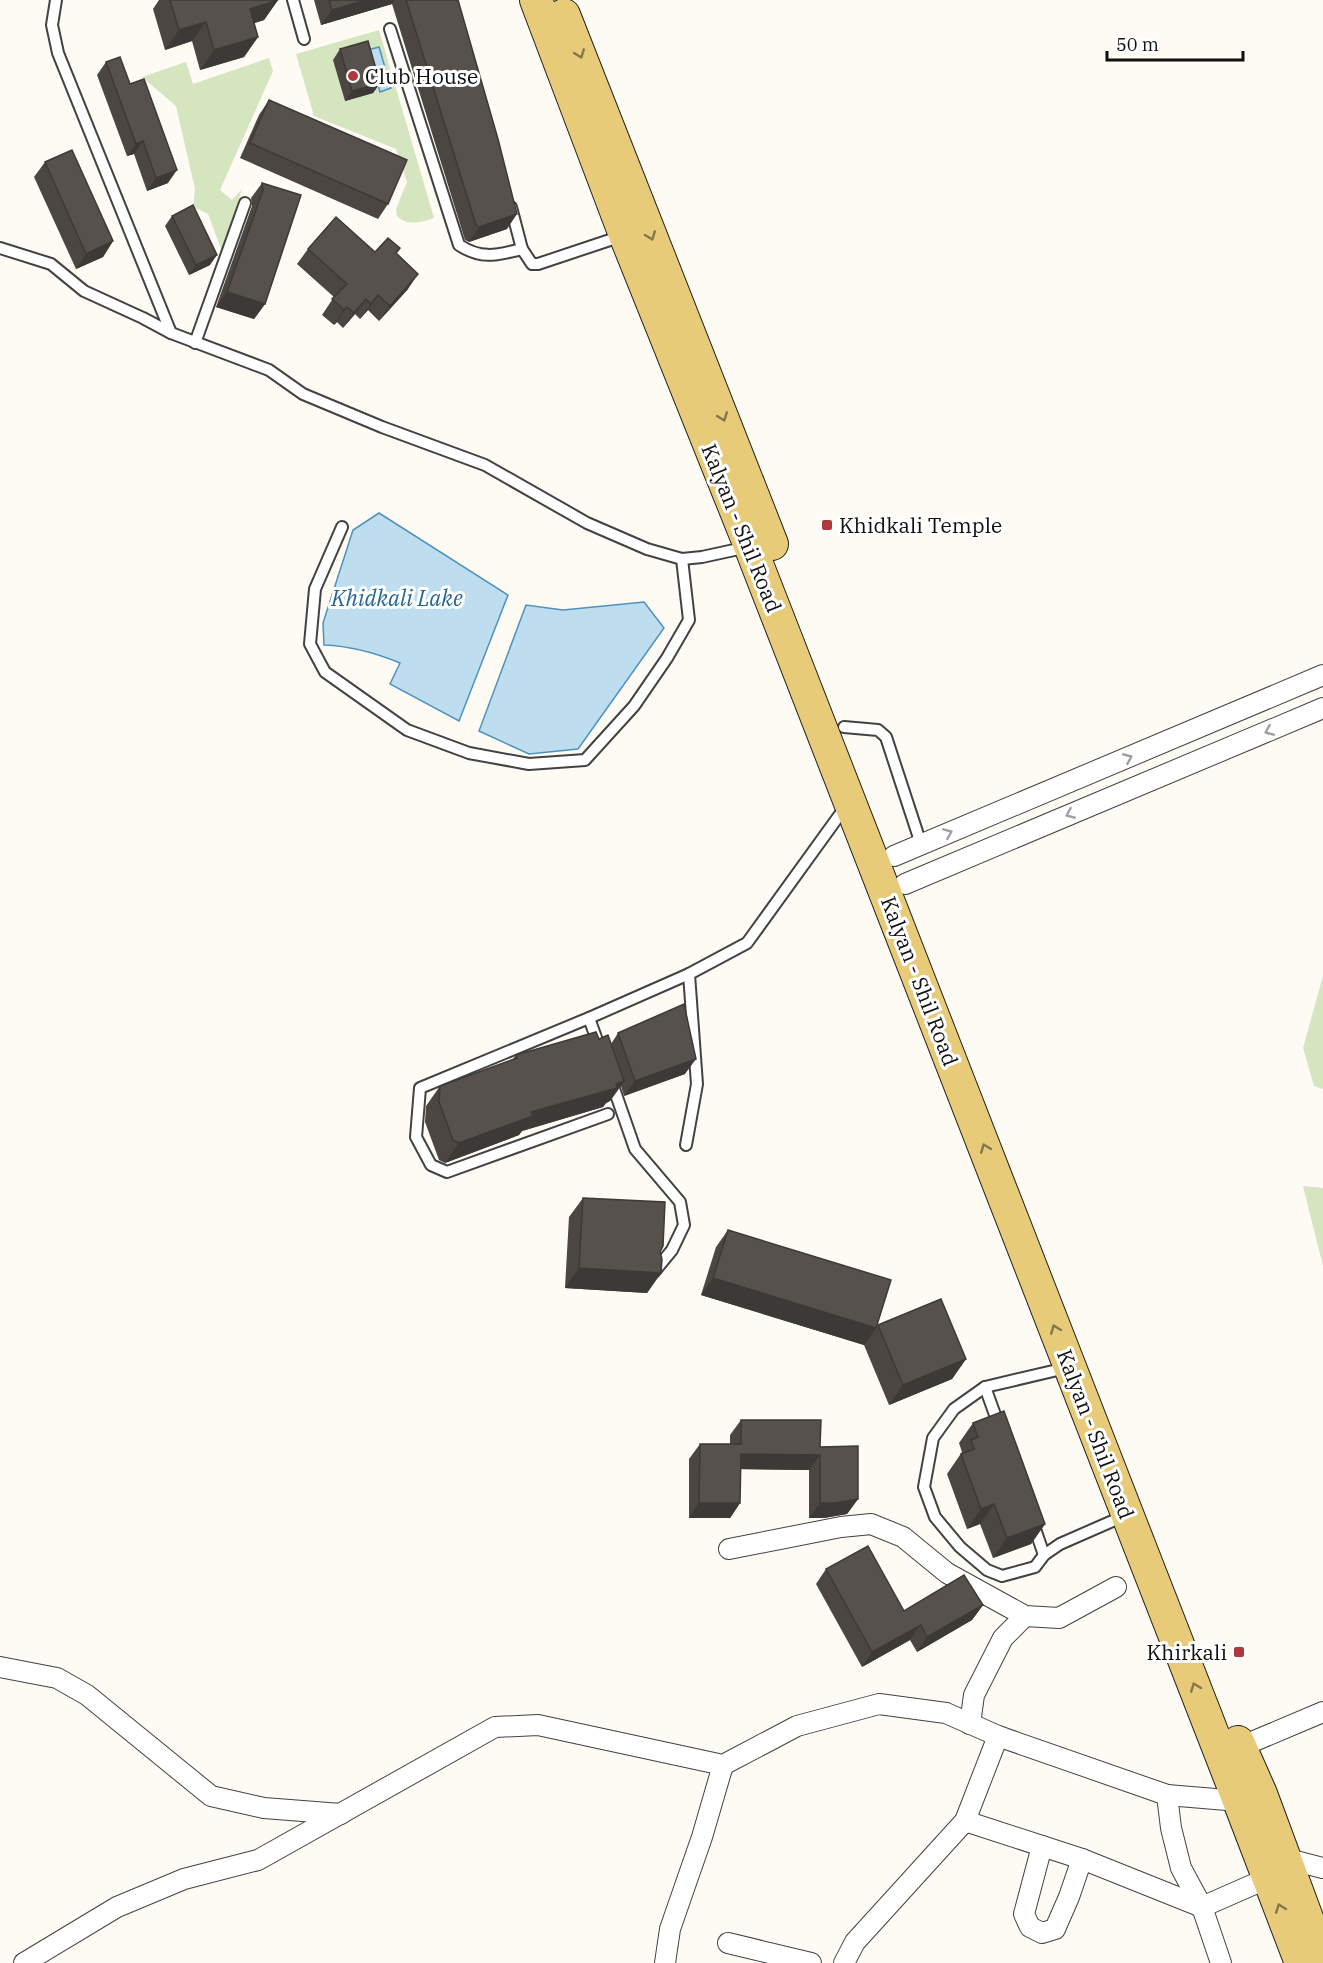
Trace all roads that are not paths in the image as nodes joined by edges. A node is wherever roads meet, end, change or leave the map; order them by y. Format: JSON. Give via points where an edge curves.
{"nodes":[{"id":1,"x":56,"y":0,"type":"edge"},
{"id":2,"x":293,"y":0,"type":"edge"},
{"id":3,"x":536,"y":0,"type":"edge"},
{"id":4,"x":559,"y":0,"type":"edge"},
{"id":5,"x":390,"y":29,"type":"dead end"},
{"id":6,"x":304,"y":39,"type":"dead end"},
{"id":7,"x":507,"y":193,"type":"edge"},
{"id":8,"x":245,"y":203,"type":"dead end"},
{"id":9,"x":625,"y":235,"type":"junction"},
{"id":10,"x":0,"y":248,"type":"edge"},
{"id":11,"x":522,"y":249,"type":"junction"},
{"id":12,"x":171,"y":333,"type":"junction"},
{"id":13,"x":195,"y":343,"type":"junction"},
{"id":14,"x":342,"y":527,"type":"dead end"},
{"id":15,"x":760,"y":543,"type":"junction"},
{"id":16,"x":682,"y":559,"type":"junction"},
{"id":17,"x":1323,"y":675,"type":"edge"},
{"id":18,"x":1323,"y":708,"type":"edge"},
{"id":19,"x":849,"y":801,"type":"junction"},
{"id":20,"x":907,"y":861,"type":"junction"},
{"id":21,"x":689,"y":974,"type":"junction"},
{"id":22,"x":589,"y":1018,"type":"junction"},
{"id":23,"x":608,"y":1114,"type":"dead end"},
{"id":24,"x":686,"y":1145,"type":"dead end"},
{"id":25,"x":653,"y":1273,"type":"edge"},
{"id":26,"x":1070,"y":1367,"type":"junction"},
{"id":27,"x":985,"y":1387,"type":"junction"},
{"id":28,"x":1001,"y":1432,"type":"edge"},
{"id":29,"x":1028,"y":1510,"type":"edge"},
{"id":30,"x":1127,"y":1515,"type":"junction"},
{"id":31,"x":729,"y":1549,"type":"dead end"},
{"id":32,"x":1044,"y":1555,"type":"junction"},
{"id":33,"x":1116,"y":1587,"type":"dead end"},
{"id":34,"x":1025,"y":1616,"type":"junction"},
{"id":35,"x":0,"y":1667,"type":"edge"},
{"id":36,"x":1323,"y":1712,"type":"edge"},
{"id":37,"x":970,"y":1724,"type":"junction"},
{"id":38,"x":998,"y":1736,"type":"junction"},
{"id":39,"x":1240,"y":1747,"type":"junction"},
{"id":40,"x":723,"y":1766,"type":"junction"},
{"id":41,"x":1167,"y":1794,"type":"junction"},
{"id":42,"x":1250,"y":1797,"type":"junction"},
{"id":43,"x":341,"y":1814,"type":"junction"},
{"id":44,"x":965,"y":1821,"type":"junction"},
{"id":45,"x":1042,"y":1846,"type":"junction"},
{"id":46,"x":1082,"y":1859,"type":"junction"},
{"id":47,"x":1276,"y":1868,"type":"junction"},
{"id":48,"x":1323,"y":1868,"type":"edge"},
{"id":49,"x":1202,"y":1907,"type":"junction"},
{"id":50,"x":728,"y":1943,"type":"dead end"},
{"id":51,"x":1323,"y":1961,"type":"edge"},
{"id":52,"x":24,"y":1963,"type":"edge"},
{"id":53,"x":665,"y":1963,"type":"edge"},
{"id":54,"x":811,"y":1963,"type":"edge"},
{"id":55,"x":844,"y":1963,"type":"edge"},
{"id":56,"x":1221,"y":1963,"type":"edge"},
{"id":57,"x":1300,"y":1963,"type":"edge"}],
"edges":[{"from":1,"to":12,"type":"lane","via":[[52,25],[58,53]]},
{"from":2,"to":6,"type":"lane"},
{"from":3,"to":9,"type":"main road","name":"Kalyan - Shil Road"},
{"from":4,"to":15,"type":"main road","name":"Kalyan - Shil Road","one_way":true},
{"from":5,"to":11,"type":"lane","via":[[459,245],[478,255],[494,256]]},
{"from":7,"to":11,"type":"lane"},
{"from":8,"to":13,"type":"lane"},
{"from":9,"to":11,"type":"lane","via":[[538,264],[532,264]]},
{"from":9,"to":15,"type":"main road","name":"Kalyan - Shil Road"},
{"from":10,"to":12,"type":"lane","via":[[51,264],[84,291]]},
{"from":12,"to":13,"type":"lane"},
{"from":13,"to":16,"type":"lane","via":[[269,370],[303,394],[485,465],[587,523],[647,549]]},
{"from":14,"to":16,"type":"lane","via":[[315,589],[310,644],[325,672],[406,730],[469,753],[529,764],[585,760],[634,706],[689,620]]},
{"from":15,"to":16,"type":"lane"},
{"from":15,"to":19,"type":"main road","name":"Kalyan - Shil Road"},
{"from":15,"to":20,"type":"main road","name":"Kalyan - Shil Road"},
{"from":20,"to":17,"type":"street","one_way":true},
{"from":18,"to":20,"type":"street","one_way":true},
{"from":19,"to":21,"type":"lane","via":[[747,943]]},
{"from":26,"to":19,"type":"main road","name":"Kalyan - Shil Road","one_way":true},
{"from":20,"to":39,"type":"main road","name":"Kalyan - Shil Road"},
{"from":21,"to":22,"type":"lane"},
{"from":21,"to":24,"type":"lane","via":[[697,1084]]},
{"from":22,"to":23,"type":"lane","via":[[420,1088],[416,1137],[431,1165],[447,1172]]},
{"from":22,"to":25,"type":"lane","via":[[635,1149],[680,1202],[684,1225],[672,1250]]},
{"from":26,"to":27,"type":"lane"},
{"from":26,"to":30,"type":"main road","name":"Kalyan - Shil Road"},
{"from":27,"to":28,"type":"lane"},
{"from":27,"to":32,"type":"lane","via":[[954,1409],[933,1438],[924,1487],[934,1517],[987,1570],[1002,1575],[1013,1573],[1035,1567]]},
{"from":29,"to":32,"type":"lane"},
{"from":30,"to":32,"type":"lane"},
{"from":42,"to":30,"type":"main road","name":"Kalyan - Shil Road","one_way":true},
{"from":31,"to":34,"type":"street","via":[[871,1524],[903,1537],[947,1573]]},
{"from":33,"to":34,"type":"street","via":[[1059,1618]]},
{"from":34,"to":37,"type":"street","via":[[1003,1638],[974,1695]]},
{"from":35,"to":43,"type":"street","via":[[57,1678],[87,1695],[211,1796],[264,1808]]},
{"from":36,"to":39,"type":"street"},
{"from":37,"to":38,"type":"street"},
{"from":37,"to":40,"type":"street","via":[[946,1713],[879,1704],[797,1726]]},
{"from":38,"to":41,"type":"street"},
{"from":38,"to":44,"type":"street"},
{"from":39,"to":42,"type":"main road","name":"Kalyan - Shil Road"},
{"from":40,"to":43,"type":"street","via":[[538,1725],[495,1727]]},
{"from":40,"to":53,"type":"street","via":[[670,1929]]},
{"from":41,"to":42,"type":"street"},
{"from":41,"to":49,"type":"street","via":[[1181,1868]]},
{"from":42,"to":47,"type":"main road","name":"Kalyan - Shil Road"},
{"from":43,"to":52,"type":"street","via":[[258,1860],[184,1879],[117,1907]]},
{"from":44,"to":45,"type":"street"},
{"from":44,"to":55,"type":"street","via":[[855,1942]]},
{"from":45,"to":46,"type":"street"},
{"from":45,"to":46,"type":"street","via":[[1024,1914],[1030,1927],[1042,1933],[1055,1929]]},
{"from":46,"to":49,"type":"street"},
{"from":47,"to":48,"type":"street"},
{"from":47,"to":49,"type":"street"},
{"from":47,"to":51,"type":"main road","name":"Kalyan - Shil Road"},
{"from":57,"to":47,"type":"main road","name":"Kalyan - Shil Road","one_way":true},
{"from":49,"to":56,"type":"street"},
{"from":50,"to":54,"type":"street"}]}
